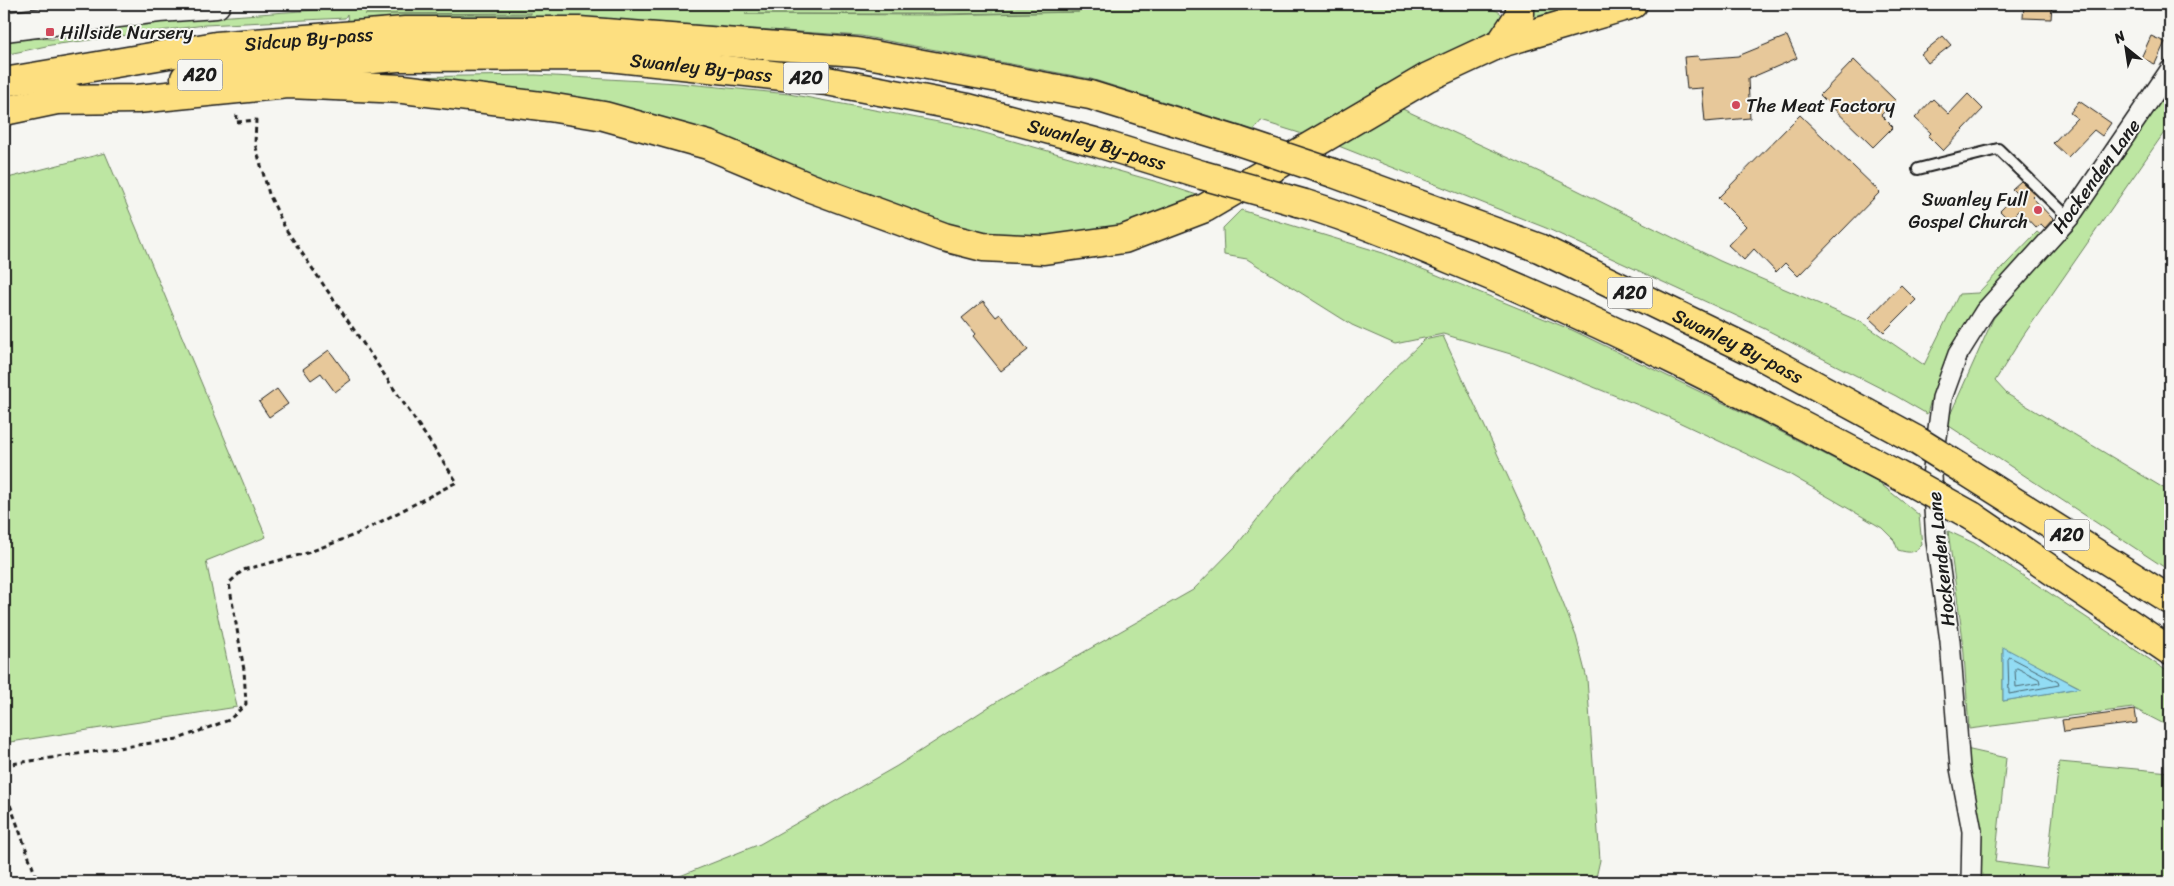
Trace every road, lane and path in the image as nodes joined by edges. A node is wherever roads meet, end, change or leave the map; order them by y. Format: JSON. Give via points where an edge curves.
{"nodes":[{"id":1,"x":216,"y":4,"type":"edge"},
{"id":2,"x":1520,"y":4,"type":"edge"},
{"id":3,"x":1633,"y":4,"type":"edge"},
{"id":4,"x":4,"y":27,"type":"edge"},
{"id":5,"x":406,"y":31,"type":"joint"},
{"id":6,"x":1501,"y":43,"type":"junction"},
{"id":7,"x":398,"y":58,"type":"joint"},
{"id":8,"x":2170,"y":70,"type":"edge"},
{"id":9,"x":4,"y":82,"type":"edge"},
{"id":10,"x":54,"y":100,"type":"junction"},
{"id":11,"x":4,"y":111,"type":"edge"},
{"id":12,"x":237,"y":115,"type":"dead end"},
{"id":13,"x":1918,"y":169,"type":"dead end"},
{"id":14,"x":2069,"y":218,"type":"junction"},
{"id":15,"x":2170,"y":600,"type":"edge"},
{"id":16,"x":2170,"y":652,"type":"edge"},
{"id":17,"x":4,"y":764,"type":"edge"},
{"id":18,"x":4,"y":788,"type":"edge"},
{"id":19,"x":38,"y":882,"type":"edge"},
{"id":20,"x":1971,"y":882,"type":"edge"}],
"edges":[{"from":1,"to":4,"type":"main road"},
{"from":2,"to":6,"type":"highway","via":[[1520,14]]},
{"from":3,"to":6,"type":"highway","number":"A20"},
{"from":5,"to":9,"type":"highway","name":"Sidcup By-pass","number":"A20","via":[[216,46]]},
{"from":5,"to":15,"type":"highway","name":"Swanley By-pass","number":"A20","bridge":true,"via":[[579,31],[857,52],[1090,96],[1238,141],[1539,248],[1754,352],[1916,440]]},
{"from":6,"to":10,"type":"highway","number":"A20","via":[[1428,77],[1205,208],[1124,239],[1044,250],[983,247],[944,237],[811,188],[708,145],[604,116],[550,107],[403,89],[288,84],[137,99]]},
{"from":7,"to":10,"type":"highway","name":"Sidcup By-pass","number":"A20","via":[[225,71]]},
{"from":7,"to":16,"type":"highway","name":"Swanley By-pass","number":"A20","bridge":true,"via":[[600,56],[827,81],[968,108],[1352,218],[1538,294],[1736,389],[1909,480],[1972,516]]},
{"from":8,"to":14,"type":"street","name":"Hockenden Lane"},
{"from":10,"to":11,"type":"highway","name":"Sidcup By-pass","number":"A20"},
{"from":12,"to":17,"type":"path","via":[[236,122],[256,120],[255,144],[269,194],[285,228],[457,482],[357,534],[307,553],[244,570],[229,583],[244,670],[246,704],[229,720],[178,740]]},
{"from":13,"to":14,"type":"lane","via":[[1998,149]]},
{"from":14,"to":20,"type":"street","name":"Hockenden Lane","via":[[1985,311],[1958,354],[1942,398],[1932,476],[1960,768],[1972,830]]},
{"from":18,"to":19,"type":"path"}]}
